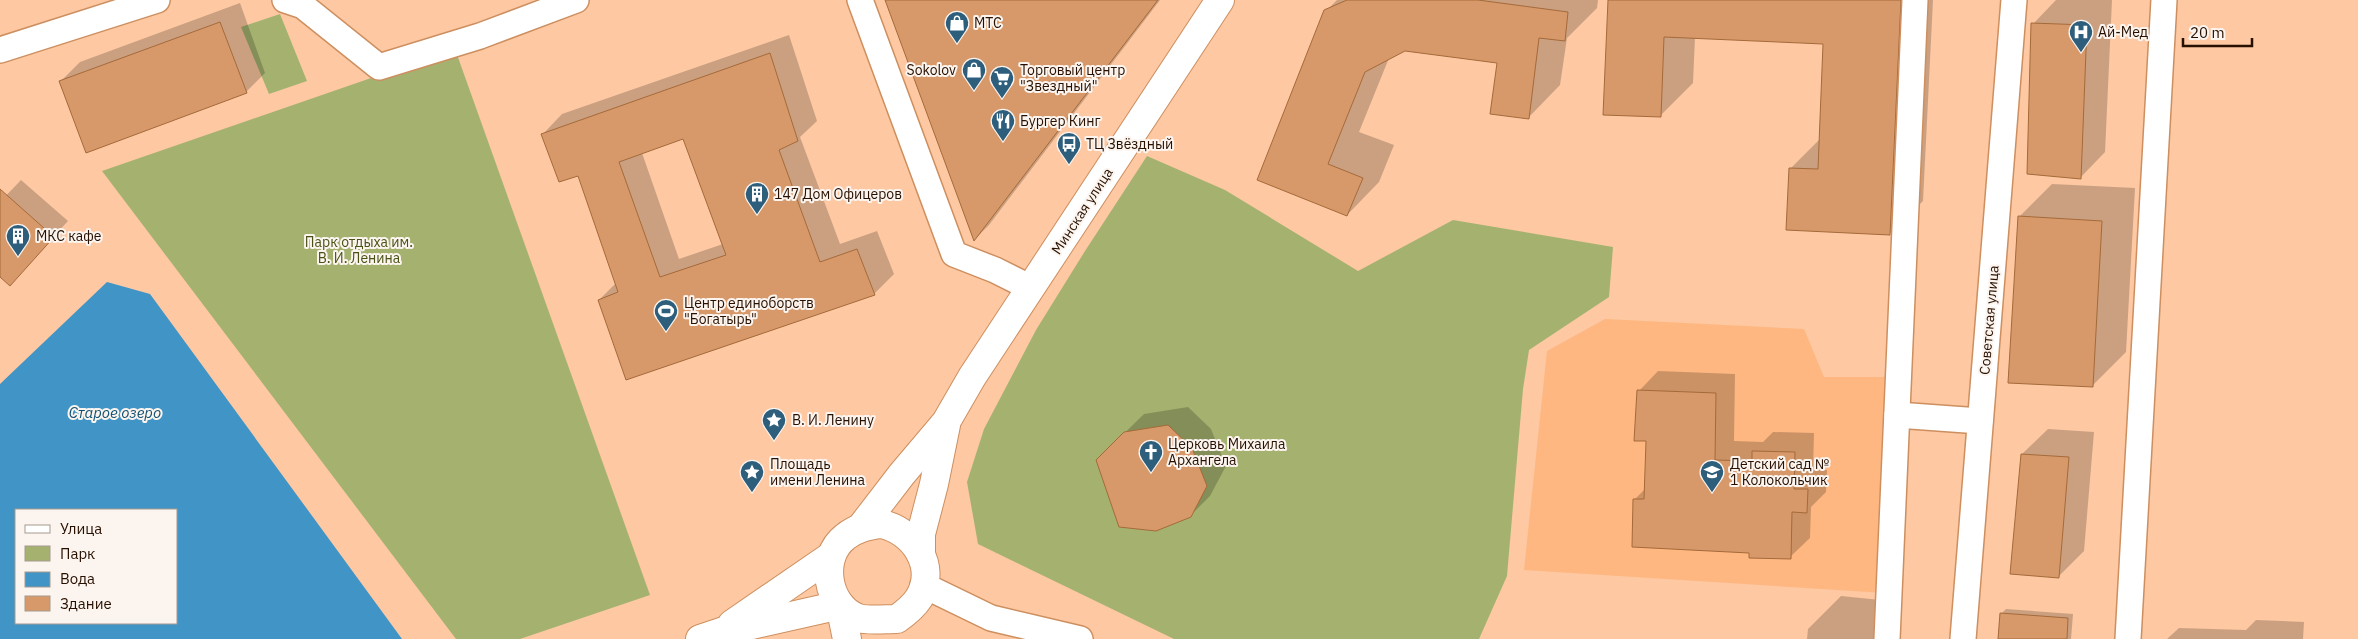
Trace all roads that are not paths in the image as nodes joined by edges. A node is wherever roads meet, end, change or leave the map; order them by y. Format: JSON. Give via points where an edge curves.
{"nodes":[{"id":1,"x":157,"y":0,"type":"edge"},
{"id":2,"x":285,"y":0,"type":"edge"},
{"id":3,"x":576,"y":0,"type":"edge"},
{"id":4,"x":860,"y":0,"type":"edge"},
{"id":5,"x":1220,"y":0,"type":"edge"},
{"id":6,"x":1915,"y":0,"type":"edge"},
{"id":7,"x":2014,"y":0,"type":"edge"},
{"id":8,"x":2164,"y":0,"type":"edge"},
{"id":9,"x":0,"y":50,"type":"edge"},
{"id":10,"x":1031,"y":288,"type":"junction"},
{"id":11,"x":1897,"y":415,"type":"junction"},
{"id":12,"x":1980,"y":421,"type":"junction"},
{"id":13,"x":946,"y":422,"type":"junction"},
{"id":14,"x":862,"y":526,"type":"junction"},
{"id":15,"x":920,"y":550,"type":"junction"},
{"id":16,"x":831,"y":556,"type":"junction"},
{"id":17,"x":923,"y":585,"type":"junction"},
{"id":18,"x":840,"y":605,"type":"junction"},
{"id":19,"x":895,"y":629,"type":"edge"},
{"id":20,"x":711,"y":635,"type":"edge"},
{"id":21,"x":846,"y":639,"type":"edge"},
{"id":22,"x":1080,"y":639,"type":"edge"},
{"id":23,"x":1887,"y":639,"type":"edge"},
{"id":24,"x":1963,"y":639,"type":"edge"},
{"id":25,"x":2128,"y":639,"type":"edge"}],
"edges":[{"from":1,"to":9,"type":"street"},
{"from":2,"to":3,"type":"street","via":[[302,6],[379,67],[480,36]]},
{"from":4,"to":10,"type":"street","via":[[954,254]]},
{"from":5,"to":10,"type":"street","name":"Минская улица"},
{"from":6,"to":11,"type":"street"},
{"from":7,"to":12,"type":"street","name":"Советская улица"},
{"from":8,"to":25,"type":"street"},
{"from":10,"to":13,"type":"street","name":"Минская улица","via":[[972,376]]},
{"from":11,"to":12,"type":"street"},
{"from":11,"to":23,"type":"street"},
{"from":12,"to":24,"type":"street","name":"Советская улица"},
{"from":13,"to":14,"type":"street","name":"Минская улица"},
{"from":13,"to":15,"type":"street","name":"Минская улица"},
{"from":14,"to":15,"type":"street","via":[[889,526],[905,533]]},
{"from":14,"to":16,"type":"street","via":[[843,538]]},
{"from":15,"to":17,"type":"street","via":[[926,575]]},
{"from":16,"to":18,"type":"street","via":[[828,573]]},
{"from":16,"to":20,"type":"street"},
{"from":17,"to":19,"type":"street","via":[[920,597]]},
{"from":17,"to":22,"type":"street","via":[[991,618]]},
{"from":18,"to":19,"type":"street","via":[[858,618]]},
{"from":18,"to":20,"type":"street"},
{"from":18,"to":21,"type":"street"}]}
